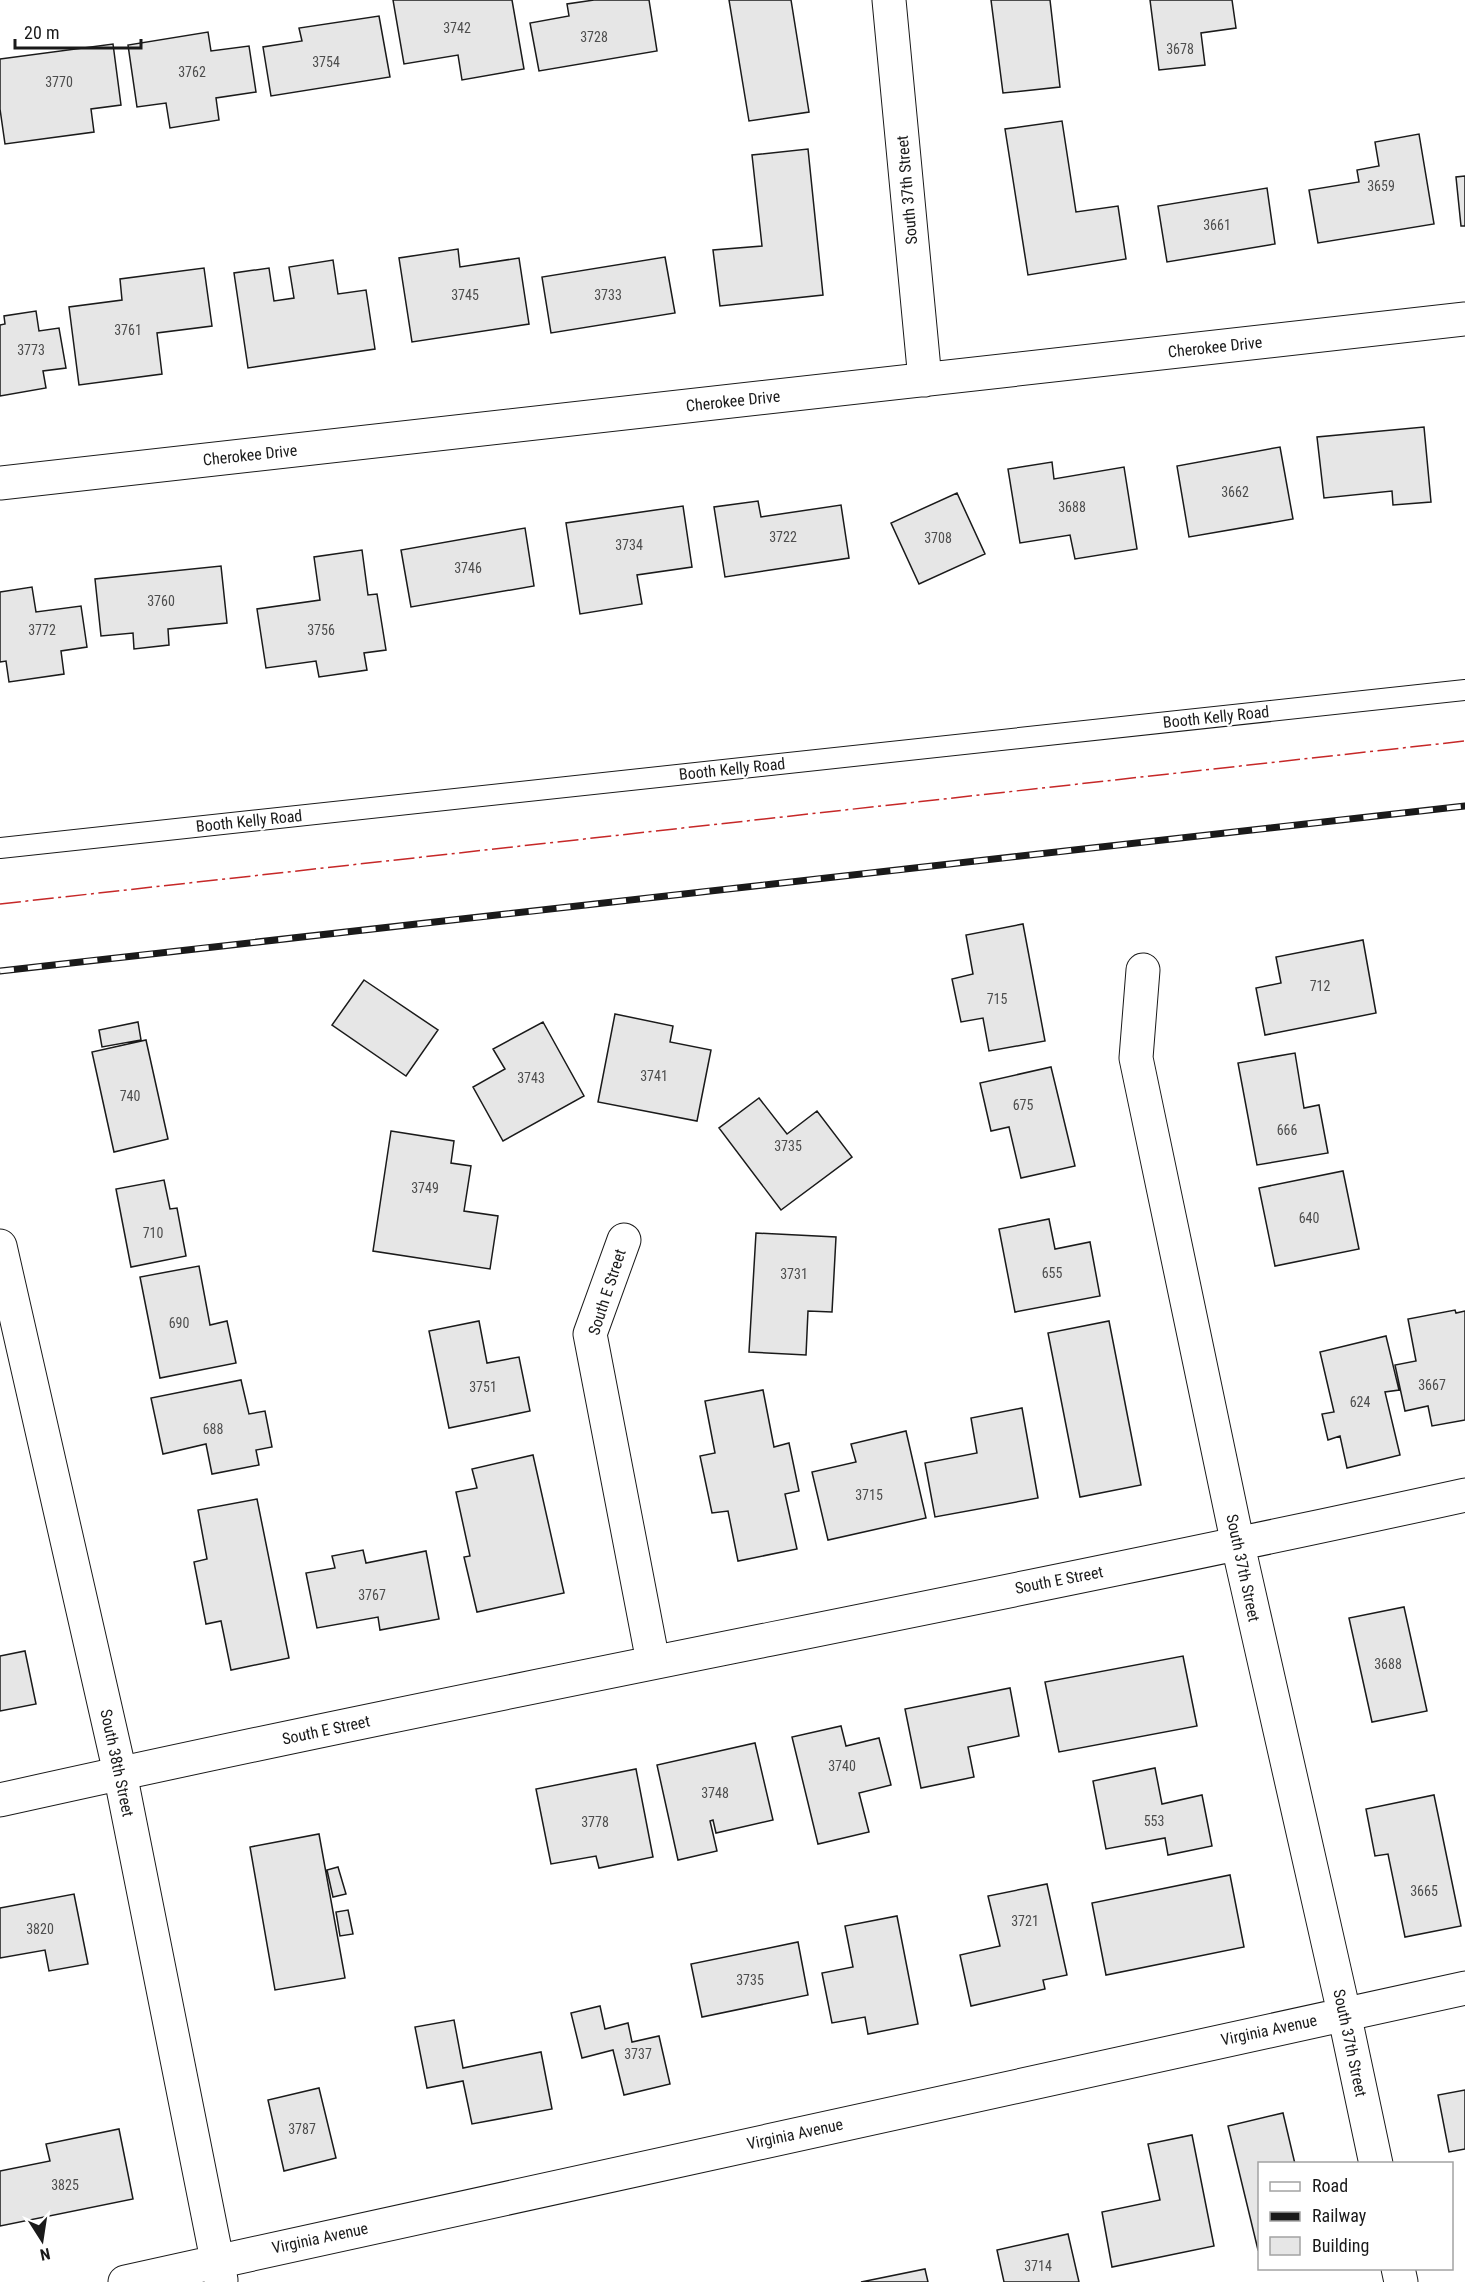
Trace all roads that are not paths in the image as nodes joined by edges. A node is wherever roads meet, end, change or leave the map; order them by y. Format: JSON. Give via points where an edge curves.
{"nodes":[{"id":1,"x":889,"y":0,"type":"edge"},
{"id":2,"x":1465,"y":319,"type":"edge"},
{"id":3,"x":925,"y":380,"type":"junction"},
{"id":4,"x":0,"y":483,"type":"edge"},
{"id":5,"x":1465,"y":690,"type":"edge"},
{"id":6,"x":0,"y":848,"type":"edge"},
{"id":7,"x":1143,"y":970,"type":"dead end"},
{"id":8,"x":624,"y":1240,"type":"dead end"},
{"id":9,"x":0,"y":1246,"type":"edge"},
{"id":10,"x":5,"y":1290,"type":"edge"},
{"id":11,"x":1465,"y":1495,"type":"edge"},
{"id":12,"x":1238,"y":1545,"type":"junction"},
{"id":13,"x":653,"y":1662,"type":"junction"},
{"id":14,"x":120,"y":1773,"type":"junction"},
{"id":15,"x":0,"y":1800,"type":"edge"},
{"id":16,"x":1465,"y":1988,"type":"edge"},
{"id":17,"x":1344,"y":2013,"type":"junction"},
{"id":18,"x":1376,"y":2162,"type":"edge"},
{"id":19,"x":219,"y":2271,"type":"edge"},
{"id":20,"x":125,"y":2282,"type":"edge"}],
"edges":[{"from":1,"to":3,"type":"street","name":"South 37th Street"},
{"from":2,"to":3,"type":"street","name":"Cherokee Drive"},
{"from":3,"to":4,"type":"street","name":"Cherokee Drive"},
{"from":5,"to":6,"type":"lane","name":"Booth Kelly Road"},
{"from":7,"to":12,"type":"street","name":"South 37th Street","via":[[1136,1058]]},
{"from":8,"to":13,"type":"street","name":"South E Street","via":[[590,1334]]},
{"from":9,"to":10,"type":"street","name":"South 38th Street"},
{"from":10,"to":14,"type":"street","name":"South 38th Street"},
{"from":11,"to":12,"type":"street","name":"South E Street"},
{"from":12,"to":13,"type":"street","name":"South E Street"},
{"from":12,"to":17,"type":"street","name":"South 37th Street"},
{"from":13,"to":14,"type":"street","name":"South E Street"},
{"from":14,"to":15,"type":"street","name":"South E Street"},
{"from":14,"to":19,"type":"street","name":"South 38th Street"},
{"from":16,"to":17,"type":"street","name":"Virginia Avenue"},
{"from":17,"to":18,"type":"street","name":"South 37th Street"},
{"from":17,"to":19,"type":"street","name":"Virginia Avenue"},
{"from":19,"to":20,"type":"street","name":"Virginia Avenue"}]}
